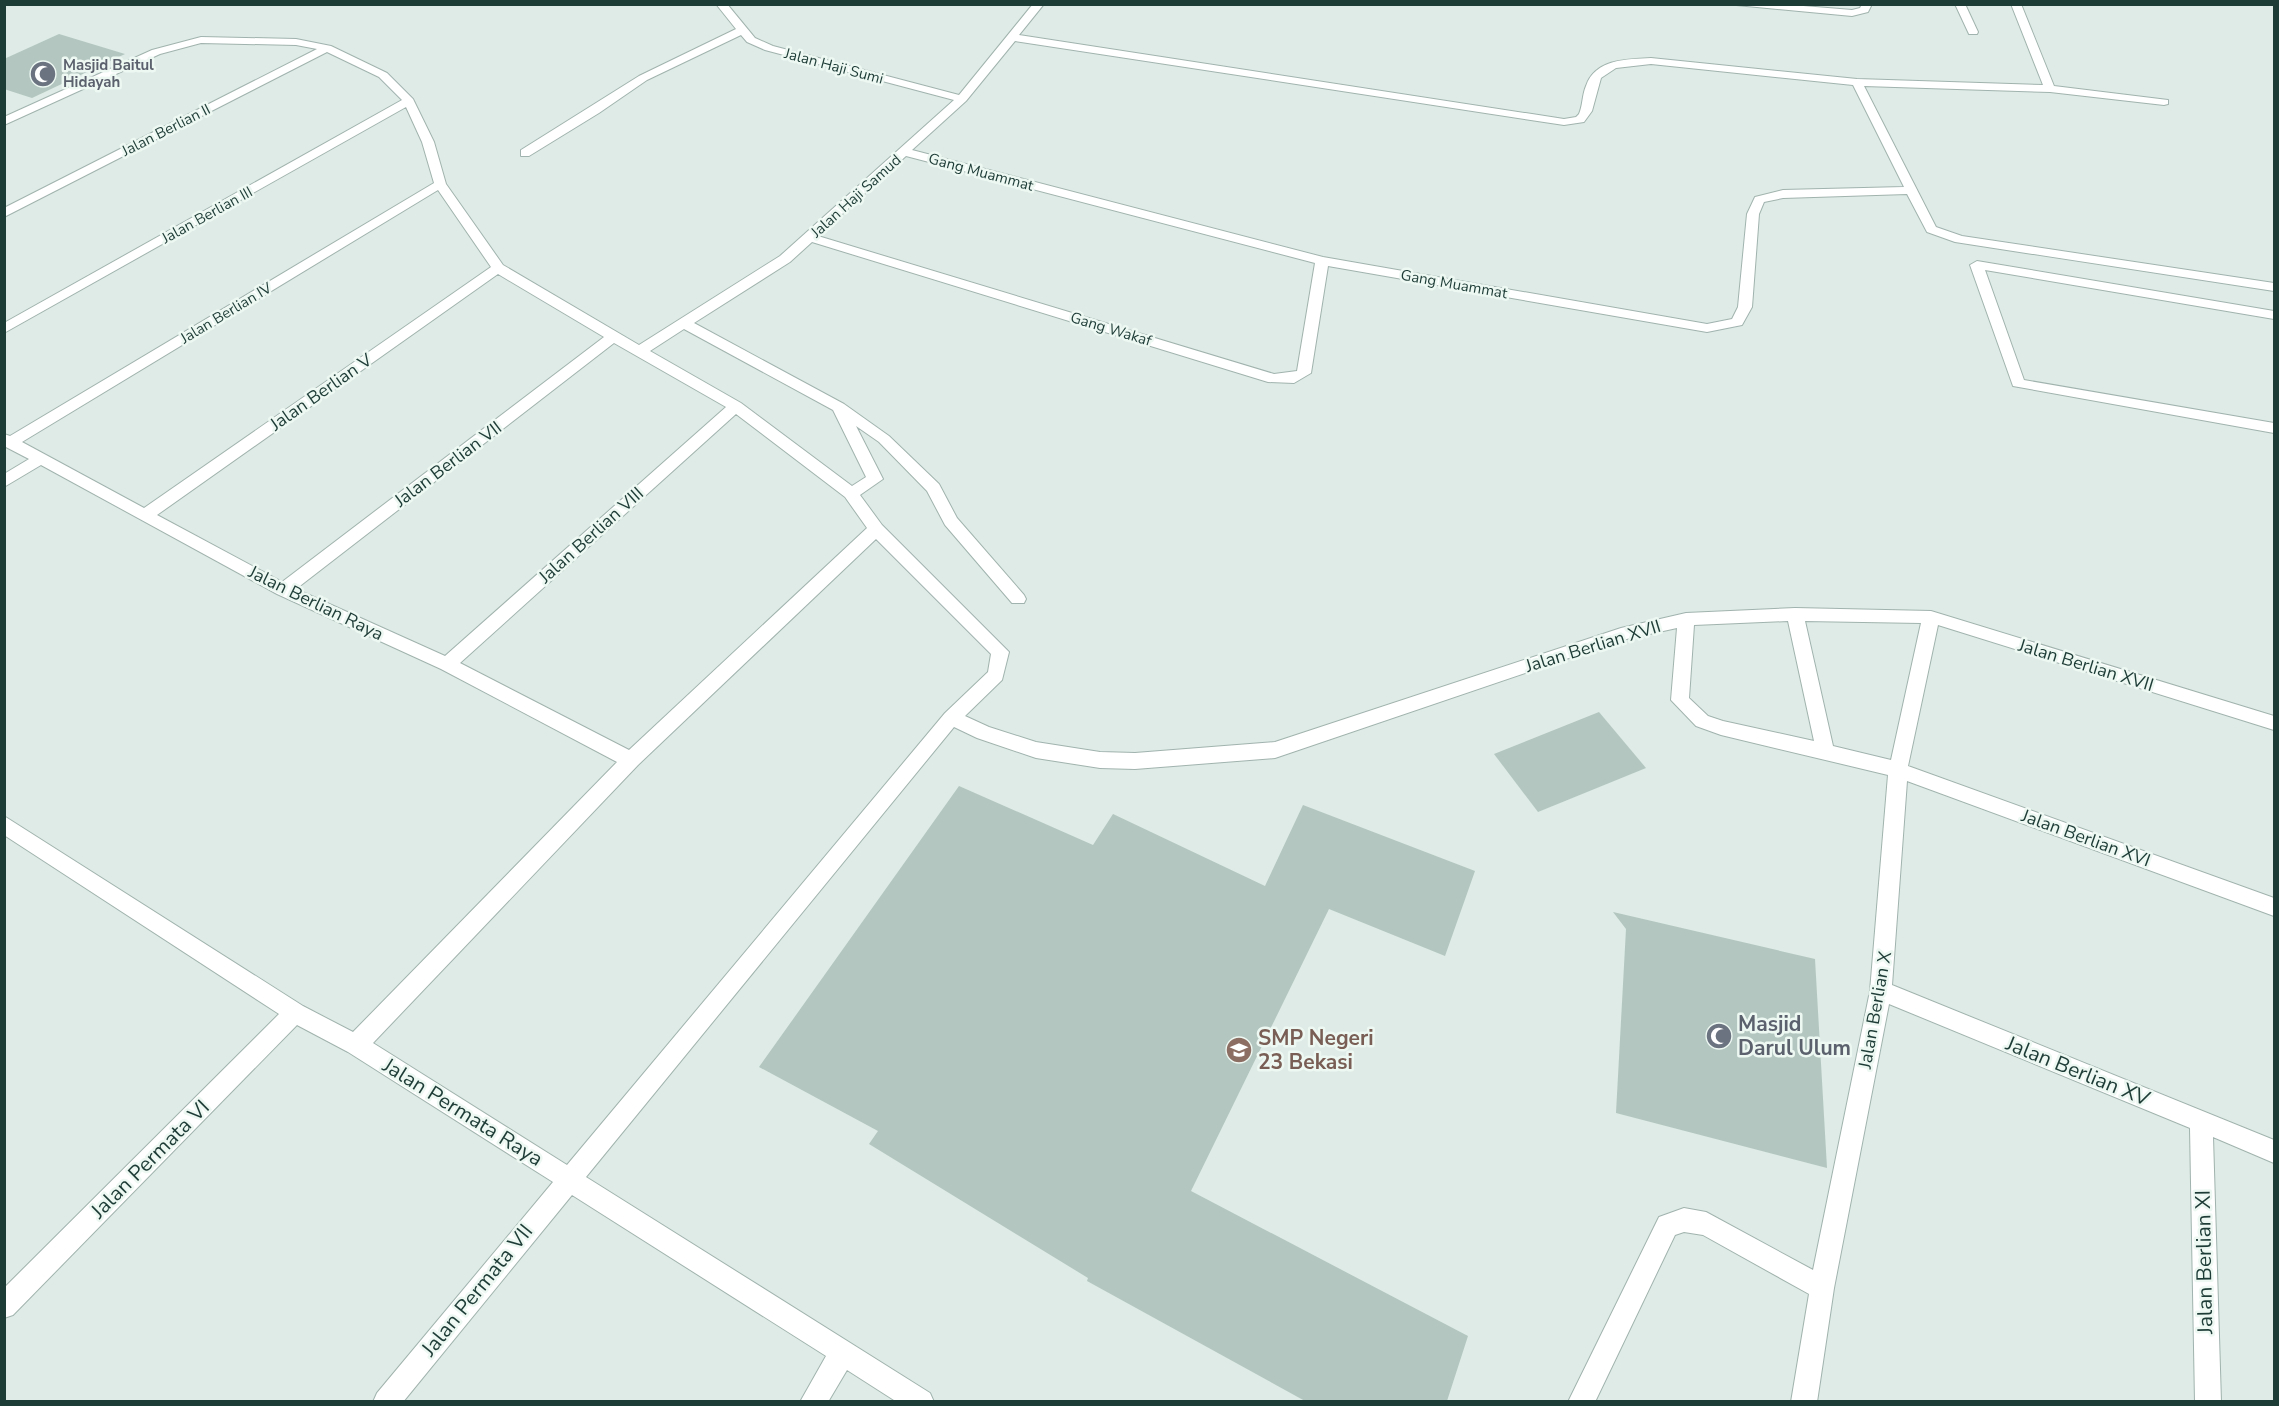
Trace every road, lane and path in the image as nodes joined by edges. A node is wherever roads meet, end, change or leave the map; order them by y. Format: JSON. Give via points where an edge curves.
{"nodes":[{"id":1,"x":721,"y":4,"type":"edge"},
{"id":2,"x":1039,"y":4,"type":"edge"},
{"id":3,"x":1731,"y":4,"type":"edge"},
{"id":4,"x":1867,"y":4,"type":"edge"},
{"id":5,"x":1960,"y":4,"type":"edge"},
{"id":6,"x":2016,"y":4,"type":"edge"},
{"id":7,"x":742,"y":30,"type":"junction"},
{"id":8,"x":1973,"y":32,"type":"dead end"},
{"id":9,"x":1012,"y":37,"type":"junction"},
{"id":10,"x":327,"y":48,"type":"junction"},
{"id":11,"x":1857,"y":82,"type":"junction"},
{"id":12,"x":2050,"y":89,"type":"junction"},
{"id":13,"x":962,"y":99,"type":"junction"},
{"id":14,"x":409,"y":102,"type":"junction"},
{"id":15,"x":2164,"y":102,"type":"dead end"},
{"id":16,"x":4,"y":122,"type":"edge"},
{"id":17,"x":905,"y":152,"type":"junction"},
{"id":18,"x":525,"y":153,"type":"dead end"},
{"id":19,"x":440,"y":184,"type":"junction"},
{"id":20,"x":1910,"y":190,"type":"junction"},
{"id":21,"x":4,"y":213,"type":"edge"},
{"id":22,"x":810,"y":237,"type":"junction"},
{"id":23,"x":1322,"y":261,"type":"junction"},
{"id":24,"x":498,"y":268,"type":"junction"},
{"id":25,"x":2274,"y":287,"type":"edge"},
{"id":26,"x":2274,"y":315,"type":"edge"},
{"id":27,"x":684,"y":323,"type":"junction"},
{"id":28,"x":4,"y":329,"type":"edge"},
{"id":29,"x":613,"y":337,"type":"junction"},
{"id":30,"x":640,"y":351,"type":"junction"},
{"id":31,"x":735,"y":406,"type":"junction"},
{"id":32,"x":839,"y":407,"type":"junction"},
{"id":33,"x":2274,"y":428,"type":"edge"},
{"id":34,"x":8,"y":440,"type":"edge"},
{"id":35,"x":41,"y":458,"type":"junction"},
{"id":36,"x":4,"y":482,"type":"edge"},
{"id":37,"x":851,"y":493,"type":"junction"},
{"id":38,"x":145,"y":515,"type":"junction"},
{"id":39,"x":876,"y":529,"type":"junction"},
{"id":40,"x":283,"y":590,"type":"junction"},
{"id":41,"x":1018,"y":599,"type":"dead end"},
{"id":42,"x":1795,"y":614,"type":"junction"},
{"id":43,"x":1931,"y":617,"type":"junction"},
{"id":44,"x":1686,"y":619,"type":"junction"},
{"id":45,"x":447,"y":664,"type":"junction"},
{"id":46,"x":951,"y":718,"type":"junction"},
{"id":47,"x":2274,"y":723,"type":"edge"},
{"id":48,"x":1825,"y":751,"type":"junction"},
{"id":49,"x":631,"y":760,"type":"junction"},
{"id":50,"x":1898,"y":770,"type":"junction"},
{"id":51,"x":4,"y":824,"type":"edge"},
{"id":52,"x":2274,"y":907,"type":"edge"},
{"id":53,"x":1881,"y":991,"type":"junction"},
{"id":54,"x":295,"y":1013,"type":"junction"},
{"id":55,"x":356,"y":1045,"type":"junction"},
{"id":56,"x":2201,"y":1122,"type":"junction"},
{"id":57,"x":2274,"y":1151,"type":"edge"},
{"id":58,"x":568,"y":1179,"type":"junction"},
{"id":59,"x":1822,"y":1288,"type":"junction"},
{"id":60,"x":4,"y":1306,"type":"edge"},
{"id":61,"x":843,"y":1352,"type":"junction"},
{"id":62,"x":386,"y":1401,"type":"edge"},
{"id":63,"x":813,"y":1401,"type":"edge"},
{"id":64,"x":921,"y":1401,"type":"edge"},
{"id":65,"x":1581,"y":1401,"type":"edge"},
{"id":66,"x":1804,"y":1401,"type":"edge"},
{"id":67,"x":2208,"y":1401,"type":"edge"}],
"edges":[{"from":1,"to":7,"type":"street","name":"Jalan Haji Sumi"},
{"from":2,"to":9,"type":"street","name":"Jalan Haji Samud"},
{"from":3,"to":4,"type":"street","via":[[1852,13],[1867,8]]},
{"from":5,"to":8,"type":"street"},
{"from":6,"to":12,"type":"street"},
{"from":7,"to":13,"type":"street","name":"Jalan Haji Sumi","via":[[751,40],[769,48]]},
{"from":7,"to":18,"type":"street","via":[[643,78]]},
{"from":9,"to":11,"type":"street","via":[[1564,122],[1580,120],[1588,112],[1589,91],[1602,69],[1620,62],[1651,61]]},
{"from":9,"to":13,"type":"street","name":"Jalan Haji Samud"},
{"from":10,"to":14,"type":"street","via":[[383,75]]},
{"from":10,"to":16,"type":"street","via":[[296,42],[201,40],[156,52]]},
{"from":10,"to":21,"type":"street","name":"Jalan Berlian II"},
{"from":11,"to":12,"type":"street"},
{"from":11,"to":20,"type":"street"},
{"from":12,"to":15,"type":"street"},
{"from":13,"to":17,"type":"street","name":"Jalan Haji Samud"},
{"from":14,"to":19,"type":"street","via":[[428,142]]},
{"from":14,"to":28,"type":"street","name":"Jalan Berlian III"},
{"from":17,"to":22,"type":"street","name":"Jalan Haji Samud"},
{"from":17,"to":23,"type":"street","name":"Gang Muammat"},
{"from":19,"to":24,"type":"street"},
{"from":19,"to":34,"type":"street","name":"Jalan Berlian IV"},
{"from":20,"to":23,"type":"street","name":"Gang Muammat","via":[[1783,194],[1759,200],[1753,214],[1745,307],[1737,322],[1707,328]]},
{"from":20,"to":25,"type":"street","via":[[1931,229],[1960,239]]},
{"from":22,"to":23,"type":"street","name":"Gang Wakaf","via":[[1273,379],[1294,378],[1304,373]]},
{"from":22,"to":27,"type":"street","name":"Jalan Haji Samud","via":[[786,259]]},
{"from":24,"to":29,"type":"street"},
{"from":24,"to":38,"type":"street","name":"Jalan Berlian V"},
{"from":26,"to":33,"type":"street","via":[[1977,265],[2018,383]]},
{"from":27,"to":30,"type":"street","name":"Jalan Haji Samud"},
{"from":27,"to":32,"type":"street"},
{"from":29,"to":30,"type":"street"},
{"from":29,"to":40,"type":"street","name":"Jalan Berlian VII"},
{"from":30,"to":31,"type":"street"},
{"from":31,"to":37,"type":"street"},
{"from":31,"to":45,"type":"street","name":"Jalan Berlian VIII"},
{"from":32,"to":37,"type":"street","via":[[875,479]]},
{"from":32,"to":41,"type":"street","via":[[884,439],[933,488],[951,520]]},
{"from":34,"to":35,"type":"street","name":"Jalan Berlian Raya"},
{"from":35,"to":36,"type":"street"},
{"from":35,"to":38,"type":"street","name":"Jalan Berlian Raya"},
{"from":37,"to":39,"type":"street"},
{"from":38,"to":40,"type":"street","name":"Jalan Berlian Raya"},
{"from":39,"to":46,"type":"street","name":"Jalan Permata VII","via":[[1000,652],[996,675]]},
{"from":39,"to":49,"type":"street"},
{"from":40,"to":45,"type":"street","name":"Jalan Berlian Raya"},
{"from":42,"to":43,"type":"street","name":"Jalan Berlian XVII"},
{"from":42,"to":44,"type":"street","name":"Jalan Berlian XVII"},
{"from":42,"to":48,"type":"street"},
{"from":43,"to":47,"type":"street","name":"Jalan Berlian XVII"},
{"from":43,"to":50,"type":"street","name":"Jalan Berlian X"},
{"from":44,"to":46,"type":"street","name":"Jalan Berlian XVII","via":[[1621,633],[1275,750],[1100,760],[1036,750]]},
{"from":44,"to":48,"type":"street","name":"Jalan Berlian XVI","via":[[1680,700],[1702,722]]},
{"from":45,"to":49,"type":"street","name":"Jalan Berlian Raya"},
{"from":46,"to":58,"type":"street","name":"Jalan Permata VII"},
{"from":48,"to":50,"type":"street","name":"Jalan Berlian XVI"},
{"from":49,"to":55,"type":"street"},
{"from":50,"to":52,"type":"street","name":"Jalan Berlian XVI"},
{"from":50,"to":53,"type":"street","name":"Jalan Berlian X"},
{"from":51,"to":54,"type":"street","name":"Jalan Permata Raya"},
{"from":53,"to":56,"type":"street","name":"Jalan Berlian XV"},
{"from":53,"to":59,"type":"street","name":"Jalan Berlian X"},
{"from":54,"to":55,"type":"street","name":"Jalan Permata Raya"},
{"from":54,"to":60,"type":"street","name":"Jalan Permata VI"},
{"from":55,"to":58,"type":"street","name":"Jalan Permata Raya"},
{"from":56,"to":57,"type":"street","name":"Jalan Berlian XV"},
{"from":56,"to":67,"type":"street","name":"Jalan Berlian XI"},
{"from":58,"to":61,"type":"street","name":"Jalan Permata Raya"},
{"from":58,"to":62,"type":"street","name":"Jalan Permata VII"},
{"from":59,"to":65,"type":"street","via":[[1706,1224],[1684,1220],[1667,1225]]},
{"from":59,"to":66,"type":"street","name":"Jalan Berlian X"},
{"from":61,"to":63,"type":"street"},
{"from":61,"to":64,"type":"street","name":"Jalan Permata Raya"}]}
